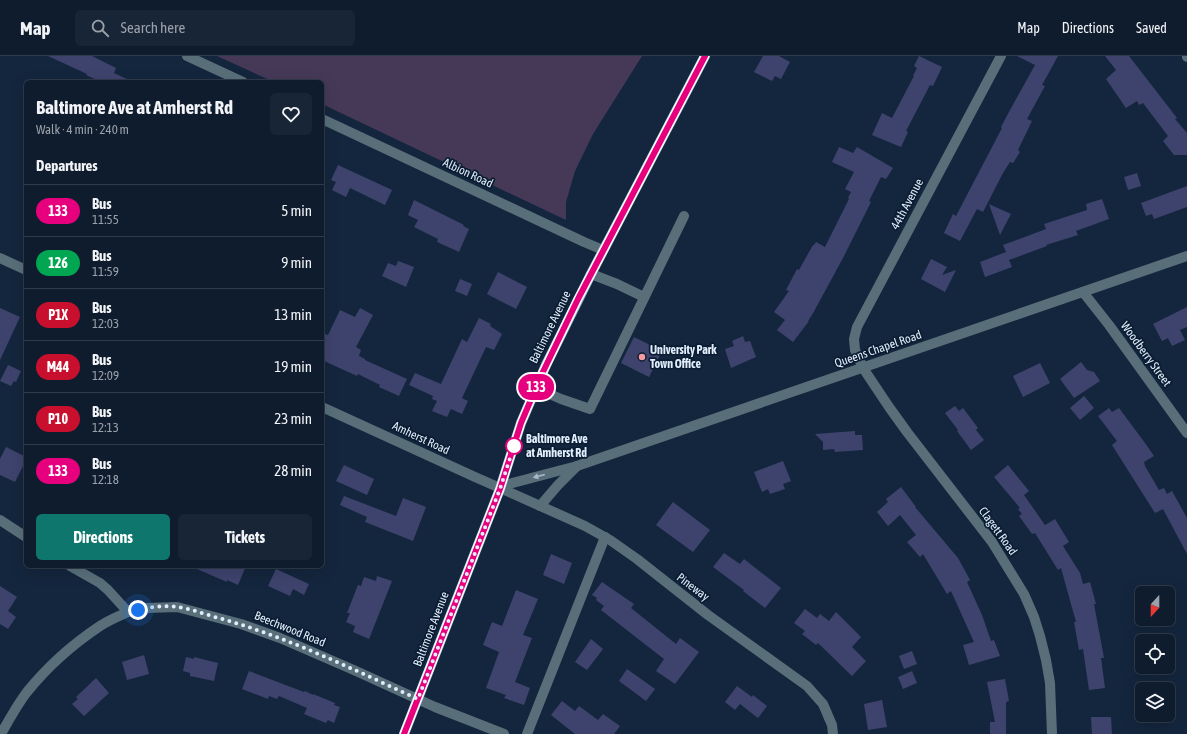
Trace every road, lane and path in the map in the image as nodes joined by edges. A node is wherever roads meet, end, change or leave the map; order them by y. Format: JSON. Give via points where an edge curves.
{"nodes":[{"id":1,"x":186,"y":56,"type":"edge"},
{"id":2,"x":705,"y":56,"type":"edge"},
{"id":3,"x":1001,"y":56,"type":"edge"},
{"id":4,"x":238,"y":80,"type":"edge"},
{"id":5,"x":324,"y":120,"type":"edge"},
{"id":6,"x":684,"y":216,"type":"dead end"},
{"id":7,"x":603,"y":250,"type":"junction"},
{"id":8,"x":1187,"y":256,"type":"edge"},
{"id":9,"x":0,"y":258,"type":"edge"},
{"id":10,"x":24,"y":269,"type":"edge"},
{"id":11,"x":591,"y":274,"type":"junction"},
{"id":12,"x":1083,"y":292,"type":"junction"},
{"id":13,"x":644,"y":297,"type":"junction"},
{"id":14,"x":863,"y":368,"type":"junction"},
{"id":15,"x":536,"y":388,"type":"junction"},
{"id":16,"x":324,"y":408,"type":"edge"},
{"id":17,"x":1187,"y":433,"type":"edge"},
{"id":18,"x":577,"y":466,"type":"junction"},
{"id":19,"x":505,"y":490,"type":"junction"},
{"id":20,"x":540,"y":506,"type":"junction"},
{"id":21,"x":0,"y":520,"type":"edge"},
{"id":22,"x":24,"y":536,"type":"edge"},
{"id":23,"x":605,"y":537,"type":"junction"},
{"id":24,"x":74,"y":568,"type":"edge"},
{"id":25,"x":128,"y":612,"type":"junction"},
{"id":26,"x":418,"y":699,"type":"junction"},
{"id":27,"x":2,"y":734,"type":"edge"},
{"id":28,"x":404,"y":734,"type":"edge"},
{"id":29,"x":504,"y":734,"type":"edge"},
{"id":30,"x":527,"y":734,"type":"edge"},
{"id":31,"x":833,"y":734,"type":"edge"},
{"id":32,"x":1052,"y":734,"type":"edge"}],
"edges":[{"from":1,"to":4,"type":"street"},
{"from":2,"to":7,"type":"main road","name":"Baltimore Avenue"},
{"from":3,"to":14,"type":"street","name":"44th Avenue","via":[[857,327],[855,350]]},
{"from":5,"to":7,"type":"street","name":"Albion Road"},
{"from":6,"to":13,"type":"street"},
{"from":7,"to":11,"type":"main road","name":"Baltimore Avenue"},
{"from":8,"to":12,"type":"street","name":"Queens Chapel Road"},
{"from":9,"to":10,"type":"street"},
{"from":11,"to":13,"type":"street"},
{"from":11,"to":15,"type":"main road","name":"Baltimore Avenue"},
{"from":12,"to":14,"type":"street","name":"Queens Chapel Road"},
{"from":12,"to":17,"type":"street","name":"Woodberry Street"},
{"from":13,"to":15,"type":"street","via":[[590,409]]},
{"from":14,"to":18,"type":"street","name":"Queens Chapel Road"},
{"from":14,"to":32,"type":"street","name":"Clagett Road","via":[[907,432],[992,542],[1024,594],[1034,617],[1046,660],[1050,683]]},
{"from":15,"to":19,"type":"main road","name":"Baltimore Avenue","via":[[521,423]]},
{"from":16,"to":19,"type":"street","name":"Amherst Road"},
{"from":18,"to":19,"type":"street","name":"Queens Chapel Road","one_way":true,"via":[[509,484]]},
{"from":18,"to":20,"type":"street","name":"Queens Chapel Road"},
{"from":19,"to":20,"type":"street","name":"Pineway"},
{"from":19,"to":26,"type":"main road","name":"Baltimore Avenue"},
{"from":20,"to":23,"type":"street","name":"Pineway"},
{"from":21,"to":22,"type":"street"},
{"from":23,"to":30,"type":"street"},
{"from":23,"to":31,"type":"street","name":"Pineway","via":[[807,686],[824,704]]},
{"from":24,"to":25,"type":"street","via":[[100,583]]},
{"from":25,"to":26,"type":"street","name":"Beechwood Road","via":[[177,607],[241,624],[280,638]]},
{"from":25,"to":27,"type":"street","name":"Beechwood Road","via":[[100,626],[58,658],[27,692]]},
{"from":26,"to":28,"type":"main road","name":"Baltimore Avenue"},
{"from":26,"to":29,"type":"street","name":"Beechwood Road"}]}
